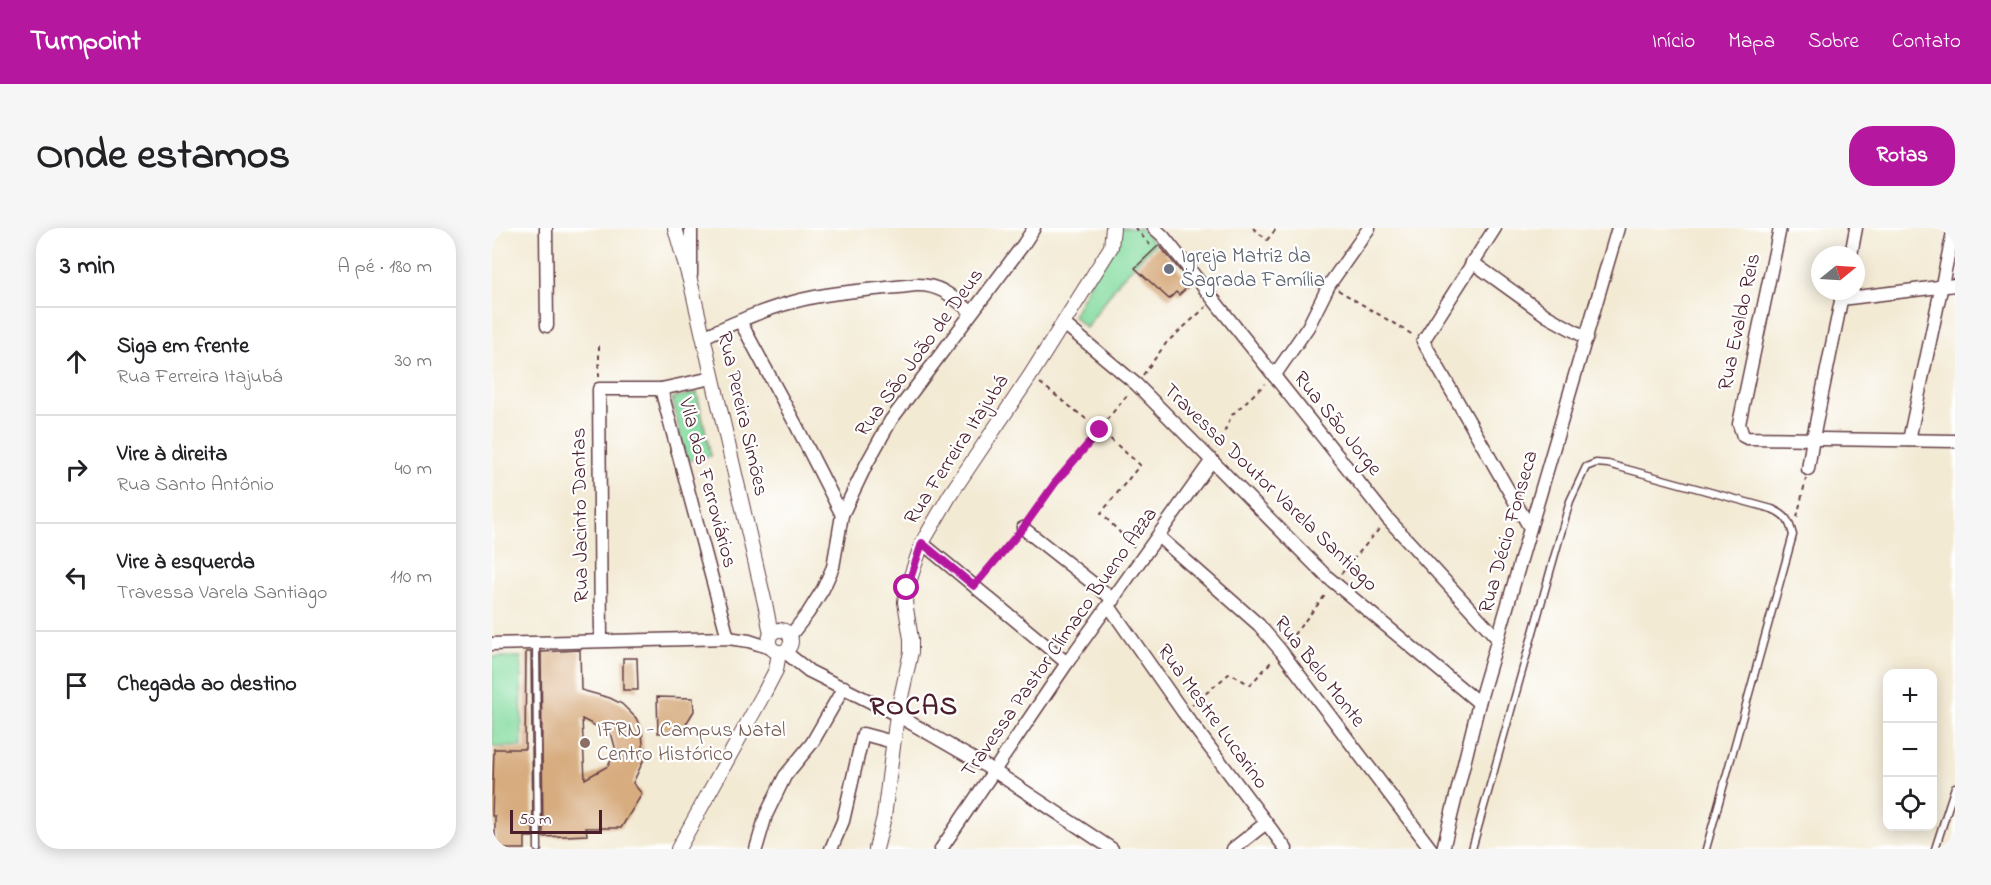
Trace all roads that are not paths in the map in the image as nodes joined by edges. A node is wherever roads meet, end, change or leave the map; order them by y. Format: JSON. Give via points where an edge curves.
{"nodes":[{"id":1,"x":546,"y":228,"type":"edge"},
{"id":2,"x":675,"y":228,"type":"edge"},
{"id":3,"x":691,"y":228,"type":"edge"},
{"id":4,"x":1034,"y":228,"type":"edge"},
{"id":5,"x":1369,"y":228,"type":"edge"},
{"id":6,"x":1494,"y":228,"type":"edge"},
{"id":7,"x":1617,"y":228,"type":"edge"},
{"id":8,"x":1780,"y":228,"type":"edge"},
{"id":9,"x":1856,"y":228,"type":"edge"},
{"id":10,"x":1954,"y":228,"type":"edge"},
{"id":11,"x":1110,"y":230,"type":"edge"},
{"id":12,"x":1162,"y":231,"type":"edge"},
{"id":13,"x":1853,"y":246,"type":"edge"},
{"id":14,"x":1472,"y":262,"type":"junction"},
{"id":15,"x":691,"y":284,"type":"junction"},
{"id":16,"x":1955,"y":285,"type":"edge"},
{"id":17,"x":1940,"y":287,"type":"junction"},
{"id":18,"x":1865,"y":293,"type":"edge"},
{"id":19,"x":1841,"y":300,"type":"edge"},
{"id":20,"x":971,"y":312,"type":"junction"},
{"id":21,"x":740,"y":321,"type":"junction"},
{"id":22,"x":1063,"y":323,"type":"junction"},
{"id":23,"x":547,"y":326,"type":"dead end"},
{"id":24,"x":703,"y":337,"type":"junction"},
{"id":25,"x":1587,"y":338,"type":"junction"},
{"id":26,"x":1274,"y":376,"type":"junction"},
{"id":27,"x":712,"y":378,"type":"junction"},
{"id":28,"x":661,"y":389,"type":"junction"},
{"id":29,"x":1813,"y":438,"type":"junction"},
{"id":30,"x":1909,"y":440,"type":"junction"},
{"id":31,"x":1955,"y":441,"type":"edge"},
{"id":32,"x":1212,"y":459,"type":"junction"},
{"id":33,"x":1808,"y":468,"type":"road end"},
{"id":34,"x":842,"y":515,"type":"junction"},
{"id":35,"x":1023,"y":528,"type":"road end"},
{"id":36,"x":1530,"y":528,"type":"junction"},
{"id":37,"x":1158,"y":536,"type":"junction"},
{"id":38,"x":922,"y":543,"type":"junction"},
{"id":39,"x":1111,"y":603,"type":"junction"},
{"id":40,"x":733,"y":638,"type":"junction"},
{"id":41,"x":1498,"y":639,"type":"junction"},
{"id":42,"x":601,"y":640,"type":"junction"},
{"id":43,"x":536,"y":642,"type":"junction"},
{"id":44,"x":778,"y":642,"type":"junction"},
{"id":45,"x":492,"y":644,"type":"edge"},
{"id":46,"x":1067,"y":663,"type":"junction"},
{"id":47,"x":844,"y":687,"type":"junction"},
{"id":48,"x":1479,"y":703,"type":"junction"},
{"id":49,"x":897,"y":715,"type":"junction"},
{"id":50,"x":893,"y":742,"type":"junction"},
{"id":51,"x":994,"y":771,"type":"junction"},
{"id":52,"x":1955,"y":787,"type":"edge"},
{"id":53,"x":1266,"y":823,"type":"junction"},
{"id":54,"x":538,"y":849,"type":"edge"},
{"id":55,"x":678,"y":849,"type":"edge"},
{"id":56,"x":756,"y":849,"type":"edge"},
{"id":57,"x":831,"y":849,"type":"edge"},
{"id":58,"x":876,"y":849,"type":"edge"},
{"id":59,"x":941,"y":849,"type":"edge"},
{"id":60,"x":1112,"y":849,"type":"edge"},
{"id":61,"x":1233,"y":849,"type":"edge"},
{"id":62,"x":1286,"y":849,"type":"edge"},
{"id":63,"x":1431,"y":849,"type":"edge"},
{"id":64,"x":1443,"y":849,"type":"edge"},
{"id":65,"x":1472,"y":849,"type":"edge"},
{"id":66,"x":1706,"y":849,"type":"edge"},
{"id":67,"x":1935,"y":849,"type":"edge"}],
"edges":[{"from":1,"to":23,"type":"street"},
{"from":2,"to":15,"type":"street"},
{"from":3,"to":15,"type":"street","name":"Rua Pereira Simões"},
{"from":4,"to":20,"type":"street","name":"Rua São João de Deus"},
{"from":5,"to":26,"type":"street"},
{"from":6,"to":14,"type":"street"},
{"from":7,"to":25,"type":"street","name":"Rua Décio Fonseca"},
{"from":8,"to":29,"type":"street","name":"Rua Evaldo Reis","via":[[1739,424],[1748,438]]},
{"from":9,"to":13,"type":"street"},
{"from":10,"to":17,"type":"street"},
{"from":11,"to":22,"type":"street","name":"Rua Ferreira Itajubá","via":[[1111,247]]},
{"from":12,"to":26,"type":"street","name":"Rua São Jorge"},
{"from":14,"to":25,"type":"street","via":[[1547,316]]},
{"from":14,"to":36,"type":"street","via":[[1423,341]]},
{"from":15,"to":24,"type":"street","name":"Rua Pereira Simões"},
{"from":16,"to":17,"type":"street"},
{"from":17,"to":18,"type":"street"},
{"from":17,"to":30,"type":"street"},
{"from":19,"to":29,"type":"street"},
{"from":20,"to":21,"type":"street","via":[[937,287],[916,285],[810,298]]},
{"from":20,"to":34,"type":"street","name":"Rua São João de Deus","via":[[891,420]]},
{"from":21,"to":24,"type":"street"},
{"from":21,"to":34,"type":"street"},
{"from":22,"to":32,"type":"street","name":"Travessa Doutor Varela Santiago","via":[[1136,384]]},
{"from":22,"to":38,"type":"street","name":"Rua Ferreira Itajubá"},
{"from":24,"to":27,"type":"street","name":"Rua Pereira Simões"},
{"from":25,"to":36,"type":"street","name":"Rua Décio Fonseca"},
{"from":26,"to":41,"type":"street","name":"Rua São Jorge","via":[[1388,519]]},
{"from":27,"to":28,"type":"street","name":"Vila dos Ferroviários"},
{"from":27,"to":44,"type":"street","name":"Rua Pereira Simões","via":[[766,608]]},
{"from":28,"to":40,"type":"street","name":"Vila dos Ferroviários"},
{"from":28,"to":42,"type":"street","name":"Rua Jacinto Dantas","via":[[599,389]]},
{"from":29,"to":30,"type":"street"},
{"from":29,"to":33,"type":"street"},
{"from":30,"to":31,"type":"street"},
{"from":32,"to":37,"type":"street","name":"Travessa Pastor Clímaco Bueno Azza"},
{"from":32,"to":48,"type":"street","name":"Travessa Doutor Varela Santiago","via":[[1334,583]]},
{"from":34,"to":44,"type":"street","name":"Rua São João de Deus","via":[[833,567],[823,589],[808,613]]},
{"from":35,"to":39,"type":"street","name":"Rua Mestre Lucarino"},
{"from":36,"to":41,"type":"street","name":"Rua Décio Fonseca"},
{"from":37,"to":39,"type":"street","name":"Travessa Pastor Clímaco Bueno Azza"},
{"from":37,"to":63,"type":"street","name":"Rua Belo Monte","via":[[1259,625]]},
{"from":38,"to":46,"type":"street"},
{"from":38,"to":49,"type":"street","name":"Rua Ferreira Itajubá","via":[[907,588],[911,652]]},
{"from":39,"to":46,"type":"street","name":"Travessa Pastor Clímaco Bueno Azza"},
{"from":39,"to":53,"type":"street","name":"Rua Mestre Lucarino","via":[[1183,712]]},
{"from":40,"to":42,"type":"street"},
{"from":40,"to":44,"type":"street"},
{"from":41,"to":48,"type":"street","name":"Rua Décio Fonseca"},
{"from":42,"to":43,"type":"street"},
{"from":43,"to":45,"type":"street"},
{"from":43,"to":54,"type":"lane"},
{"from":44,"to":47,"type":"street","via":[[809,671]]},
{"from":44,"to":55,"type":"street","via":[[776,670]]},
{"from":46,"to":51,"type":"street","name":"Travessa Pastor Clímaco Bueno Azza"},
{"from":47,"to":49,"type":"street"},
{"from":47,"to":56,"type":"street","via":[[807,750],[785,776],[766,815]]},
{"from":48,"to":64,"type":"street","name":"Rua Décio Fonseca"},
{"from":49,"to":50,"type":"street","name":"Rua Ferreira Itajubá"},
{"from":49,"to":51,"type":"street"},
{"from":50,"to":57,"type":"street","via":[[862,734],[843,821]]},
{"from":50,"to":58,"type":"street","name":"Rua Ferreira Itajubá"},
{"from":51,"to":59,"type":"street","name":"Travessa Pastor Clímaco Bueno Azza"},
{"from":51,"to":60,"type":"street"},
{"from":52,"to":67,"type":"lane"},
{"from":53,"to":61,"type":"street"},
{"from":53,"to":62,"type":"street","name":"Rua Mestre Lucarino"},
{"from":65,"to":66,"type":"lane","via":[[1570,501],[1586,467],[1596,463],[1772,509],[1788,518],[1793,535]]}]}
